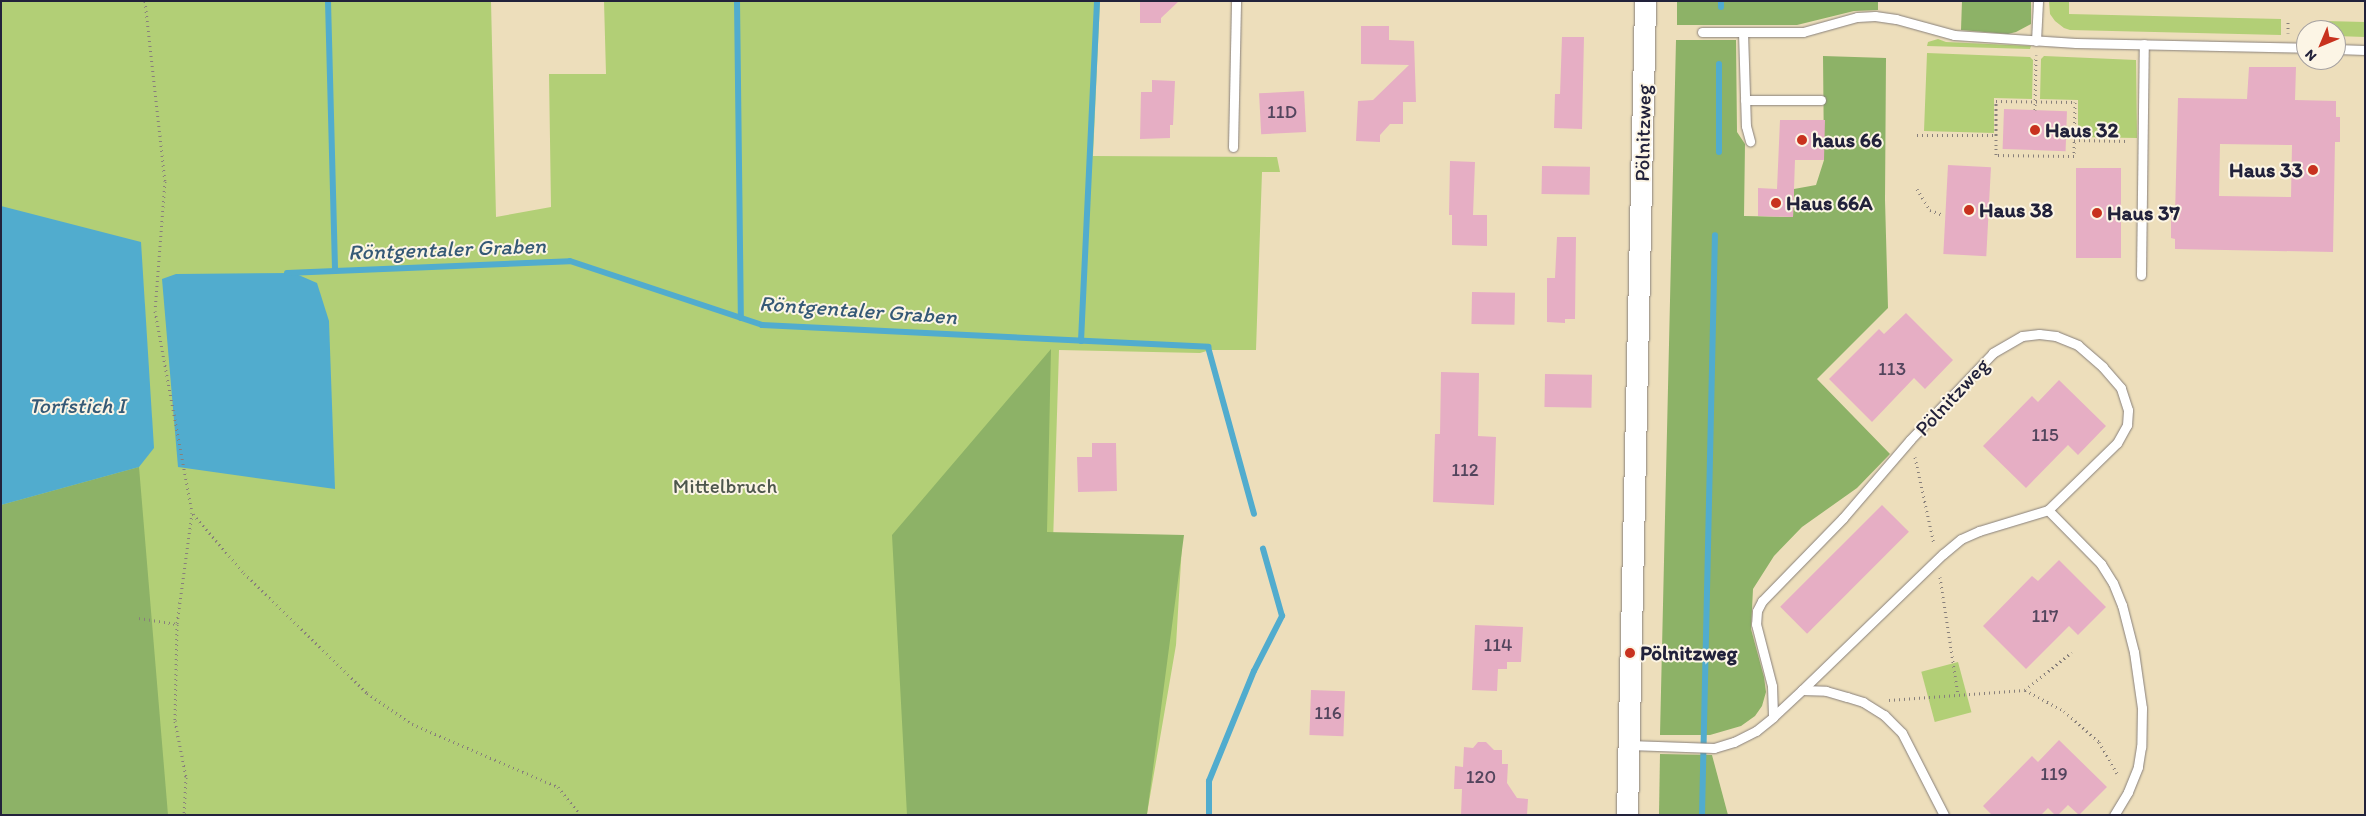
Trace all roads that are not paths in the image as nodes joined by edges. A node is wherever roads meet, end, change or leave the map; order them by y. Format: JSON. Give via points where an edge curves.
{"nodes":[{"id":1,"x":1236,"y":1,"type":"edge"},
{"id":2,"x":1646,"y":1,"type":"edge"},
{"id":3,"x":2038,"y":1,"type":"edge"},
{"id":4,"x":1702,"y":32,"type":"dead end"},
{"id":5,"x":1743,"y":32,"type":"junction"},
{"id":6,"x":2036,"y":41,"type":"junction"},
{"id":7,"x":2144,"y":44,"type":"junction"},
{"id":8,"x":2296,"y":48,"type":"edge"},
{"id":9,"x":2346,"y":49,"type":"edge"},
{"id":10,"x":2365,"y":50,"type":"edge"},
{"id":11,"x":1745,"y":100,"type":"junction"},
{"id":12,"x":1821,"y":100,"type":"dead end"},
{"id":13,"x":1750,"y":141,"type":"dead end"},
{"id":14,"x":1233,"y":147,"type":"dead end"},
{"id":15,"x":2141,"y":275,"type":"dead end"},
{"id":16,"x":2048,"y":510,"type":"junction"},
{"id":17,"x":1802,"y":690,"type":"junction"},
{"id":18,"x":1773,"y":717,"type":"junction"},
{"id":19,"x":1629,"y":745,"type":"junction"},
{"id":20,"x":1627,"y":815,"type":"edge"},
{"id":21,"x":1944,"y":815,"type":"edge"},
{"id":22,"x":2114,"y":815,"type":"edge"}],
"edges":[{"from":1,"to":14,"type":"lane"},
{"from":2,"to":19,"type":"street","name":"Pölnitzweg"},
{"from":3,"to":6,"type":"lane"},
{"from":4,"to":5,"type":"lane"},
{"from":5,"to":6,"type":"lane","via":[[1803,32],[1857,17],[1875,16],[1896,18],[1954,35]]},
{"from":5,"to":11,"type":"lane"},
{"from":6,"to":7,"type":"lane"},
{"from":7,"to":8,"type":"lane"},
{"from":7,"to":15,"type":"lane"},
{"from":9,"to":10,"type":"lane"},
{"from":11,"to":12,"type":"lane"},
{"from":11,"to":13,"type":"lane"},
{"from":16,"to":17,"type":"lane","name":"Pölnitzweg","via":[[1961,539]]},
{"from":16,"to":18,"type":"lane","name":"Pölnitzweg","via":[[2117,443],[2126,425],[2128,410],[2121,388],[2078,345],[2056,336],[2039,334],[2022,336],[1993,353],[1910,440],[1843,518],[1762,601],[1756,624],[1772,686]]},
{"from":16,"to":22,"type":"lane","via":[[2101,564],[2113,583],[2128,623],[2142,708],[2138,766]]},
{"from":17,"to":18,"type":"lane","name":"Pölnitzweg"},
{"from":17,"to":21,"type":"lane","via":[[1826,691],[1863,702],[1884,715],[1902,733]]},
{"from":18,"to":19,"type":"lane","name":"Pölnitzweg","via":[[1756,731],[1714,748]]},
{"from":19,"to":20,"type":"street","name":"Pölnitzweg"}]}
